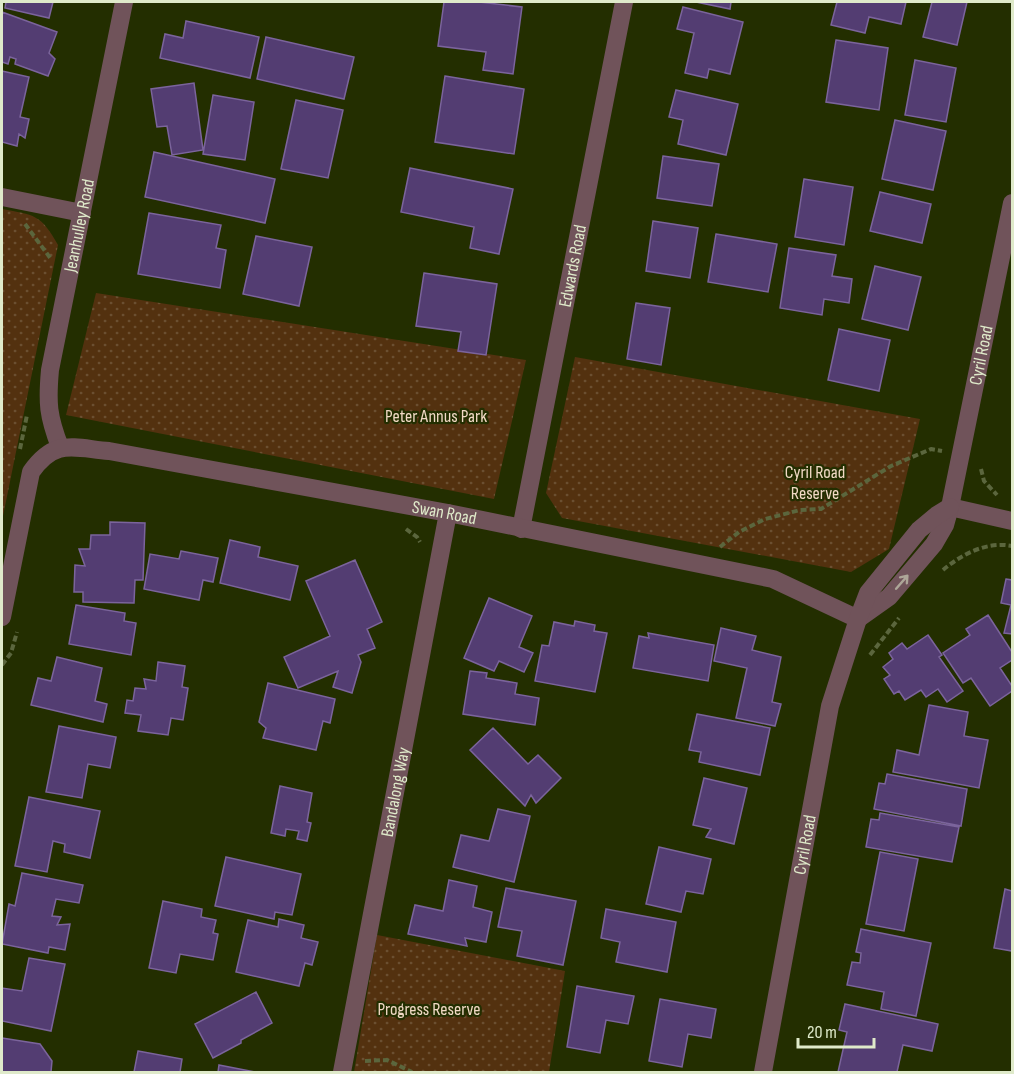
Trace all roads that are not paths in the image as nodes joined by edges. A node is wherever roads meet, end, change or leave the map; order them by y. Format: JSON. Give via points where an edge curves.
{"nodes":[{"id":1,"x":124,"y":2,"type":"edge"},
{"id":2,"x":624,"y":2,"type":"edge"},
{"id":3,"x":2,"y":198,"type":"edge"},
{"id":4,"x":1012,"y":203,"type":"edge"},
{"id":5,"x":82,"y":213,"type":"junction"},
{"id":6,"x":1010,"y":228,"type":"edge"},
{"id":7,"x":60,"y":447,"type":"junction"},
{"id":8,"x":950,"y":507,"type":"junction"},
{"id":9,"x":448,"y":513,"type":"junction"},
{"id":10,"x":1012,"y":521,"type":"edge"},
{"id":11,"x":521,"y":529,"type":"junction"},
{"id":12,"x":2,"y":617,"type":"edge"},
{"id":13,"x":858,"y":620,"type":"junction"},
{"id":14,"x":344,"y":1064,"type":"edge"},
{"id":15,"x":763,"y":1072,"type":"edge"}],
"edges":[{"from":1,"to":5,"type":"street","name":"Jeanhulley Road"},
{"from":2,"to":11,"type":"street","name":"Edwards Road"},
{"from":3,"to":5,"type":"street"},
{"from":4,"to":6,"type":"street","name":"Cyril Road"},
{"from":5,"to":7,"type":"street","name":"Jeanhulley Road","via":[[47,401]]},
{"from":6,"to":8,"type":"street","name":"Cyril Road"},
{"from":7,"to":9,"type":"street","name":"Swan Road","via":[[109,451]]},
{"from":7,"to":12,"type":"street","via":[[47,453],[31,472]]},
{"from":8,"to":10,"type":"street"},
{"from":8,"to":13,"type":"street","name":"Cyril Road","via":[[919,530],[868,593]]},
{"from":9,"to":11,"type":"street","name":"Swan Road"},
{"from":9,"to":14,"type":"street","name":"Bandalong Way"},
{"from":11,"to":13,"type":"street","name":"Swan Road","via":[[773,579]]},
{"from":13,"to":15,"type":"street","name":"Cyril Road","via":[[830,706]]}]}
